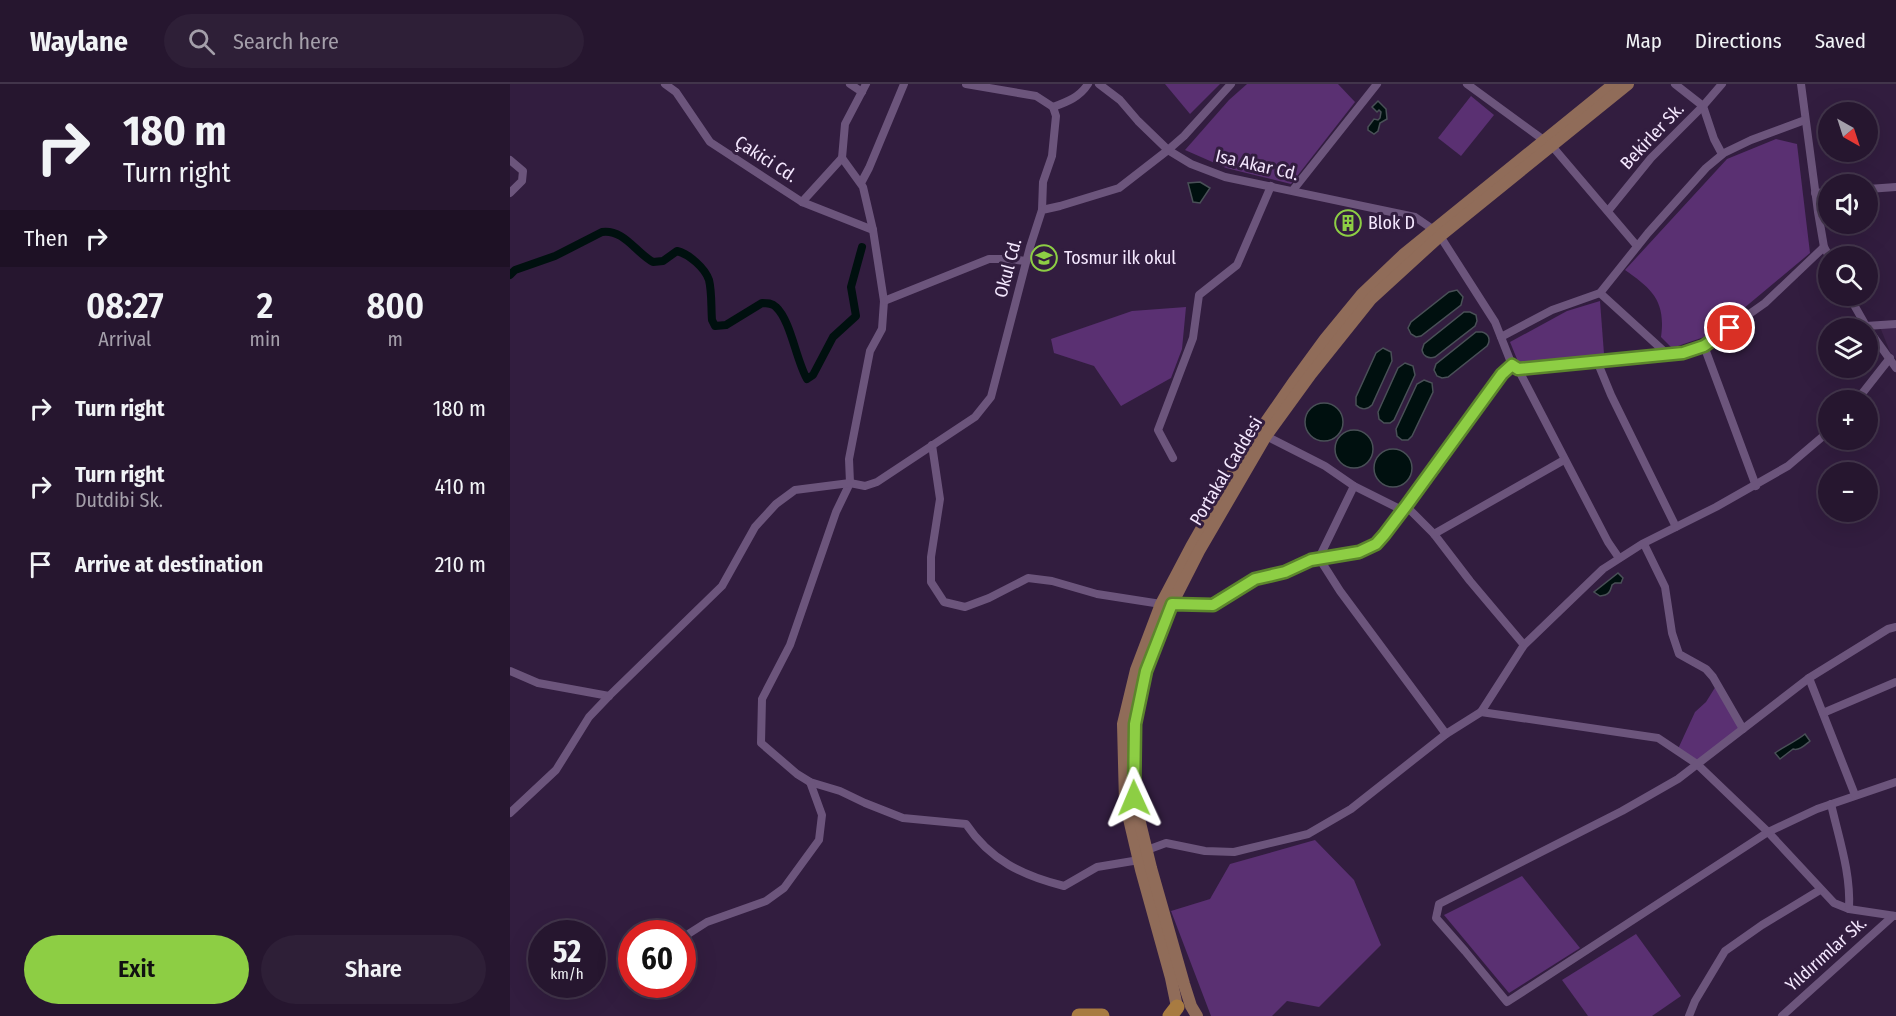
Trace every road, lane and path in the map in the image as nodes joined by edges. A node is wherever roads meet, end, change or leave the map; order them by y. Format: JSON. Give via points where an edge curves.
{"nodes":[{"id":1,"x":665,"y":84,"type":"edge"},
{"id":2,"x":850,"y":84,"type":"edge"},
{"id":3,"x":904,"y":84,"type":"edge"},
{"id":4,"x":966,"y":84,"type":"edge"},
{"id":5,"x":1088,"y":84,"type":"edge"},
{"id":6,"x":1098,"y":84,"type":"edge"},
{"id":7,"x":1232,"y":84,"type":"edge"},
{"id":8,"x":1377,"y":84,"type":"edge"},
{"id":9,"x":1467,"y":84,"type":"edge"},
{"id":10,"x":1614,"y":84,"type":"edge"},
{"id":11,"x":1628,"y":84,"type":"edge"},
{"id":12,"x":1675,"y":84,"type":"edge"},
{"id":13,"x":1722,"y":84,"type":"edge"},
{"id":14,"x":1801,"y":84,"type":"edge"},
{"id":15,"x":864,"y":88,"type":"edge"},
{"id":16,"x":1703,"y":106,"type":"junction"},
{"id":17,"x":1053,"y":107,"type":"junction"},
{"id":18,"x":1805,"y":120,"type":"junction"},
{"id":19,"x":1548,"y":143,"type":"junction"},
{"id":20,"x":1168,"y":150,"type":"junction"},
{"id":21,"x":1722,"y":154,"type":"junction"},
{"id":22,"x":842,"y":158,"type":"junction"},
{"id":23,"x":510,"y":160,"type":"edge"},
{"id":24,"x":861,"y":183,"type":"junction"},
{"id":25,"x":1271,"y":186,"type":"junction"},
{"id":26,"x":1896,"y":187,"type":"edge"},
{"id":27,"x":1878,"y":188,"type":"edge"},
{"id":28,"x":1293,"y":190,"type":"junction"},
{"id":29,"x":510,"y":193,"type":"edge"},
{"id":30,"x":1815,"y":193,"type":"junction"},
{"id":31,"x":1818,"y":193,"type":"edge"},
{"id":32,"x":802,"y":202,"type":"junction"},
{"id":33,"x":1042,"y":210,"type":"junction"},
{"id":34,"x":1608,"y":211,"type":"junction"},
{"id":35,"x":873,"y":230,"type":"junction"},
{"id":36,"x":1437,"y":233,"type":"junction"},
{"id":37,"x":1637,"y":246,"type":"junction"},
{"id":38,"x":1824,"y":246,"type":"edge"},
{"id":39,"x":1818,"y":253,"type":"edge"},
{"id":40,"x":1026,"y":261,"type":"junction"},
{"id":41,"x":1600,"y":293,"type":"junction"},
{"id":42,"x":884,"y":301,"type":"junction"},
{"id":43,"x":1896,"y":324,"type":"edge"},
{"id":44,"x":1878,"y":325,"type":"edge"},
{"id":45,"x":1501,"y":337,"type":"junction"},
{"id":46,"x":1878,"y":342,"type":"edge"},
{"id":47,"x":1704,"y":346,"type":"junction"},
{"id":48,"x":1667,"y":354,"type":"junction"},
{"id":49,"x":1890,"y":358,"type":"junction"},
{"id":50,"x":1597,"y":361,"type":"junction"},
{"id":51,"x":1515,"y":367,"type":"junction"},
{"id":52,"x":1896,"y":368,"type":"edge"},
{"id":53,"x":1865,"y":390,"type":"edge"},
{"id":54,"x":1266,"y":435,"type":"junction"},
{"id":55,"x":1818,"y":440,"type":"edge"},
{"id":56,"x":932,"y":445,"type":"junction"},
{"id":57,"x":1173,"y":458,"type":"dead end"},
{"id":58,"x":1564,"y":459,"type":"junction"},
{"id":59,"x":850,"y":483,"type":"junction"},
{"id":60,"x":1354,"y":486,"type":"junction"},
{"id":61,"x":1756,"y":486,"type":"junction"},
{"id":62,"x":1404,"y":508,"type":"junction"},
{"id":63,"x":1676,"y":526,"type":"junction"},
{"id":64,"x":1434,"y":534,"type":"junction"},
{"id":65,"x":1644,"y":544,"type":"junction"},
{"id":66,"x":1320,"y":558,"type":"junction"},
{"id":67,"x":1619,"y":558,"type":"junction"},
{"id":68,"x":1167,"y":604,"type":"junction"},
{"id":69,"x":1896,"y":627,"type":"edge"},
{"id":70,"x":1524,"y":645,"type":"junction"},
{"id":71,"x":510,"y":671,"type":"edge"},
{"id":72,"x":1809,"y":678,"type":"junction"},
{"id":73,"x":1896,"y":682,"type":"edge"},
{"id":74,"x":609,"y":696,"type":"junction"},
{"id":75,"x":1481,"y":712,"type":"junction"},
{"id":76,"x":1822,"y":713,"type":"junction"},
{"id":77,"x":1743,"y":729,"type":"junction"},
{"id":78,"x":1446,"y":734,"type":"junction"},
{"id":79,"x":1697,"y":764,"type":"junction"},
{"id":80,"x":810,"y":782,"type":"junction"},
{"id":81,"x":1896,"y":782,"type":"edge"},
{"id":82,"x":1855,"y":795,"type":"junction"},
{"id":83,"x":1831,"y":804,"type":"junction"},
{"id":84,"x":510,"y":813,"type":"edge"},
{"id":85,"x":1768,"y":832,"type":"junction"},
{"id":86,"x":1147,"y":850,"type":"junction"},
{"id":87,"x":1139,"y":860,"type":"junction"},
{"id":88,"x":1820,"y":890,"type":"junction"},
{"id":89,"x":1849,"y":909,"type":"junction"},
{"id":90,"x":1894,"y":916,"type":"edge"},
{"id":91,"x":696,"y":929,"type":"edge"},
{"id":92,"x":1184,"y":1011,"type":"edge"},
{"id":93,"x":1079,"y":1016,"type":"edge"},
{"id":94,"x":1102,"y":1016,"type":"edge"},
{"id":95,"x":1689,"y":1016,"type":"edge"},
{"id":96,"x":1782,"y":1016,"type":"edge"}],
"edges":[{"from":1,"to":32,"type":"street","name":"Çakici Cd.","via":[[676,92],[710,142]]},
{"from":2,"to":15,"type":"street"},
{"from":3,"to":24,"type":"street"},
{"from":4,"to":17,"type":"street","via":[[1036,96]]},
{"from":5,"to":17,"type":"street","via":[[1084,92]]},
{"from":6,"to":20,"type":"street","name":"Isa Akar Cd.","via":[[1120,100]]},
{"from":7,"to":20,"type":"street"},
{"from":8,"to":28,"type":"street"},
{"from":9,"to":19,"type":"street"},
{"from":10,"to":19,"type":"main road","name":"Portakal Caddesi"},
{"from":11,"to":19,"type":"main road","name":"Portakal Caddesi"},
{"from":12,"to":16,"type":"street"},
{"from":13,"to":16,"type":"street","name":"Bekirler Sk."},
{"from":14,"to":18,"type":"street"},
{"from":15,"to":22,"type":"street","via":[[845,124]]},
{"from":16,"to":21,"type":"street"},
{"from":16,"to":34,"type":"street","name":"Bekirler Sk.","via":[[1651,158]]},
{"from":17,"to":33,"type":"street","name":"Okul Cd.","via":[[1056,116],[1052,156],[1043,182]]},
{"from":18,"to":21,"type":"street"},
{"from":18,"to":30,"type":"street"},
{"from":19,"to":34,"type":"street"},
{"from":19,"to":36,"type":"main road","name":"Portakal Caddesi"},
{"from":20,"to":25,"type":"street","name":"Isa Akar Cd.","via":[[1225,177]]},
{"from":20,"to":33,"type":"street","via":[[1119,188]]},
{"from":21,"to":37,"type":"street"},
{"from":22,"to":24,"type":"street"},
{"from":22,"to":32,"type":"street"},
{"from":23,"to":29,"type":"street","via":[[524,171],[522,182]]},
{"from":24,"to":35,"type":"street"},
{"from":25,"to":28,"type":"street","name":"Isa Akar Cd."},
{"from":25,"to":57,"type":"street","via":[[1237,265],[1199,295],[1193,338],[1158,430]]},
{"from":26,"to":27,"type":"street"},
{"from":28,"to":36,"type":"street","name":"Isa Akar Cd.","via":[[1415,217]]},
{"from":30,"to":31,"type":"street"},
{"from":30,"to":38,"type":"street"},
{"from":32,"to":35,"type":"street","name":"Çakici Cd."},
{"from":33,"to":40,"type":"street","name":"Okul Cd."},
{"from":34,"to":37,"type":"street"},
{"from":35,"to":42,"type":"street"},
{"from":36,"to":45,"type":"street"},
{"from":36,"to":54,"type":"main road","name":"Portakal Caddesi","via":[[1371,299]]},
{"from":36,"to":68,"type":"main road","name":"Portakal Caddesi","via":[[1403,255],[1362,294],[1295,380],[1245,452],[1191,547]]},
{"from":37,"to":41,"type":"street"},
{"from":39,"to":47,"type":"street","via":[[1765,303]]},
{"from":40,"to":42,"type":"street","via":[[989,259]]},
{"from":40,"to":56,"type":"street","name":"Okul Cd.","via":[[991,398],[975,417]]},
{"from":41,"to":45,"type":"street","via":[[1552,310]]},
{"from":41,"to":48,"type":"street"},
{"from":42,"to":59,"type":"street","via":[[882,329],[870,351],[849,459]]},
{"from":43,"to":44,"type":"street"},
{"from":45,"to":51,"type":"street"},
{"from":46,"to":49,"type":"street"},
{"from":47,"to":48,"type":"street"},
{"from":47,"to":61,"type":"street"},
{"from":48,"to":50,"type":"street"},
{"from":49,"to":52,"type":"street"},
{"from":49,"to":53,"type":"street"},
{"from":50,"to":51,"type":"street"},
{"from":50,"to":63,"type":"street"},
{"from":51,"to":58,"type":"street"},
{"from":51,"to":62,"type":"street","via":[[1502,374]]},
{"from":54,"to":60,"type":"street"},
{"from":54,"to":68,"type":"main road","name":"Portakal Caddesi"},
{"from":55,"to":61,"type":"street"},
{"from":56,"to":59,"type":"street","name":"Okul Cd.","via":[[877,482],[865,486]]},
{"from":56,"to":68,"type":"street","via":[[940,500],[931,582],[944,602],[965,607],[1028,578],[1097,594]]},
{"from":58,"to":64,"type":"street"},
{"from":58,"to":67,"type":"street"},
{"from":59,"to":74,"type":"street","name":"Okul Cd.","via":[[795,490],[776,504],[755,527],[722,586]]},
{"from":59,"to":80,"type":"street","via":[[836,512],[790,645],[762,699],[761,743]]},
{"from":60,"to":62,"type":"street"},
{"from":60,"to":66,"type":"street"},
{"from":61,"to":63,"type":"street"},
{"from":62,"to":64,"type":"street"},
{"from":62,"to":66,"type":"street","via":[[1376,544],[1359,552]]},
{"from":63,"to":65,"type":"street"},
{"from":64,"to":70,"type":"street"},
{"from":65,"to":67,"type":"street"},
{"from":65,"to":77,"type":"street","via":[[1665,587],[1679,654],[1713,677]]},
{"from":66,"to":68,"type":"street","via":[[1255,579],[1213,605]]},
{"from":66,"to":78,"type":"street"},
{"from":67,"to":70,"type":"street"},
{"from":68,"to":86,"type":"main road","name":"Portakal Caddesi","via":[[1146,671],[1135,724],[1134,798]]},
{"from":68,"to":87,"type":"main road","name":"Portakal Caddesi","via":[[1136,670],[1123,724],[1125,802]]},
{"from":69,"to":72,"type":"street"},
{"from":70,"to":75,"type":"street"},
{"from":71,"to":74,"type":"street","via":[[538,683]]},
{"from":72,"to":76,"type":"street"},
{"from":72,"to":77,"type":"street"},
{"from":73,"to":76,"type":"street"},
{"from":74,"to":84,"type":"street","name":"Okul Cd.","via":[[589,717],[556,770]]},
{"from":75,"to":78,"type":"street"},
{"from":75,"to":79,"type":"street","via":[[1658,738]]},
{"from":76,"to":82,"type":"street"},
{"from":77,"to":79,"type":"street"},
{"from":78,"to":86,"type":"street","via":[[1351,809],[1308,834],[1234,852],[1166,843]]},
{"from":79,"to":85,"type":"street"},
{"from":79,"to":85,"type":"street","via":[[1622,811],[1439,903],[1436,918],[1507,1002]]},
{"from":80,"to":87,"type":"street","via":[[903,819],[966,824],[978,842],[1016,871],[1064,886],[1097,867]]},
{"from":80,"to":91,"type":"street","via":[[822,815],[819,840],[784,888],[766,902]]},
{"from":81,"to":82,"type":"street"},
{"from":82,"to":83,"type":"street"},
{"from":83,"to":85,"type":"street"},
{"from":83,"to":89,"type":"street","via":[[1848,869]]},
{"from":85,"to":88,"type":"street"},
{"from":86,"to":87,"type":"street"},
{"from":86,"to":92,"type":"main road","name":"Portakal Caddesi"},
{"from":87,"to":92,"type":"main road","name":"Portakal Caddesi"},
{"from":88,"to":89,"type":"street","via":[[1834,903]]},
{"from":88,"to":95,"type":"street","via":[[1725,951]]},
{"from":89,"to":90,"type":"street"},
{"from":90,"to":96,"type":"street","name":"Yıldırımlar Sk."},
{"from":93,"to":94,"type":"highway"}]}
